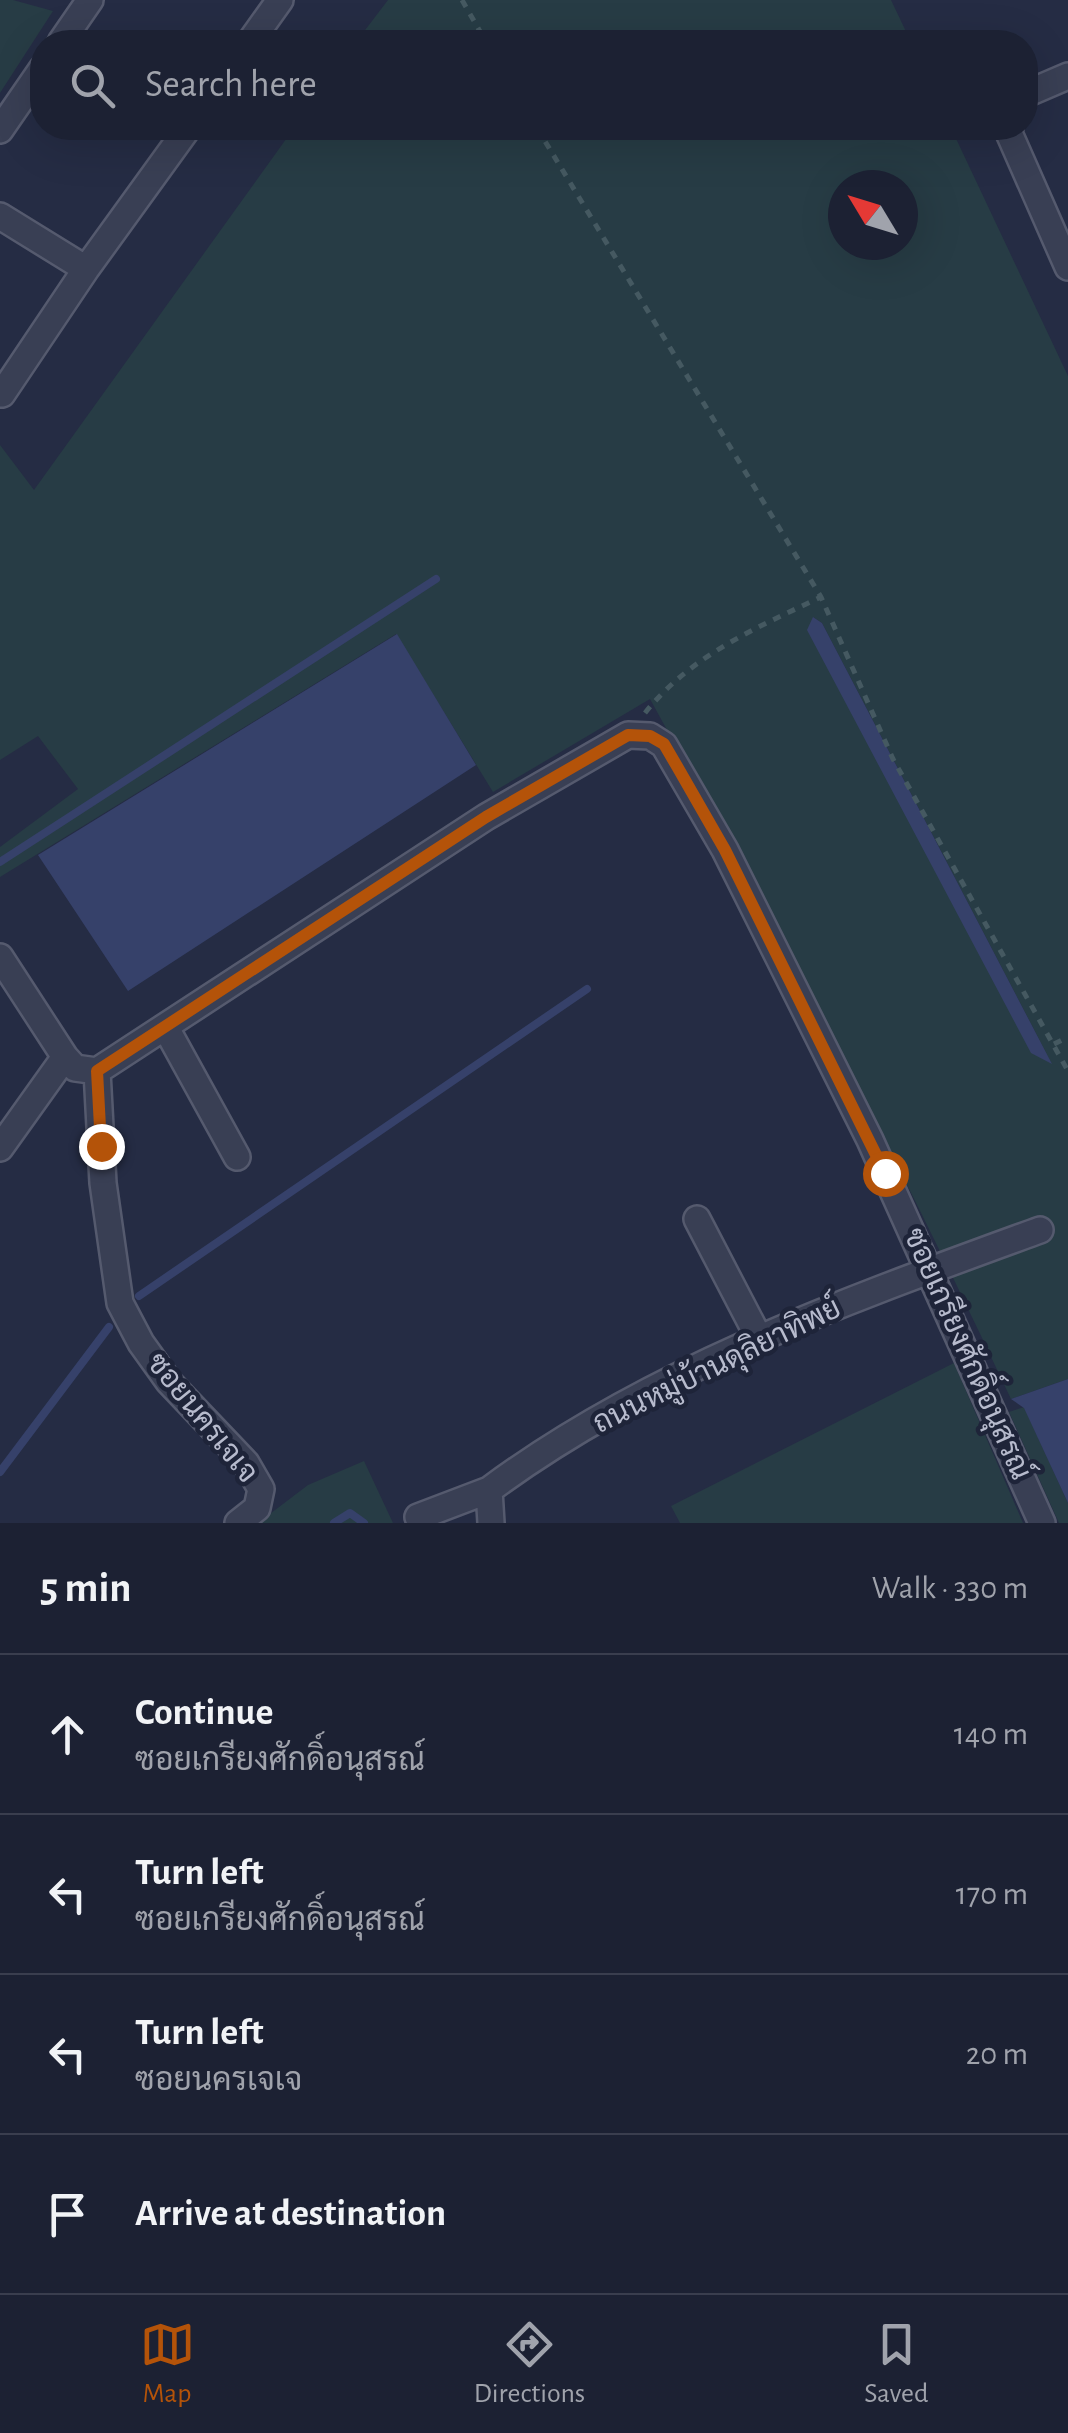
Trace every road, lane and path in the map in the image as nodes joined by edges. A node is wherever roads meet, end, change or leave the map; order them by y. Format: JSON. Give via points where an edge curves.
{"nodes":[{"id":1,"x":90,"y":0,"type":"edge"},
{"id":2,"x":280,"y":0,"type":"edge"},
{"id":3,"x":462,"y":0,"type":"edge"},
{"id":4,"x":69,"y":30,"type":"edge"},
{"id":5,"x":259,"y":30,"type":"edge"},
{"id":6,"x":479,"y":30,"type":"edge"},
{"id":7,"x":1068,"y":76,"type":"edge"},
{"id":8,"x":30,"y":86,"type":"edge"},
{"id":9,"x":1038,"y":89,"type":"edge"},
{"id":10,"x":0,"y":130,"type":"edge"},
{"id":11,"x":179,"y":140,"type":"edge"},
{"id":12,"x":544,"y":140,"type":"edge"},
{"id":13,"x":1012,"y":140,"type":"edge"},
{"id":14,"x":0,"y":216,"type":"edge"},
{"id":15,"x":1068,"y":266,"type":"edge"},
{"id":16,"x":86,"y":270,"type":"junction"},
{"id":17,"x":2,"y":394,"type":"edge"},
{"id":18,"x":821,"y":597,"type":"junction"},
{"id":19,"x":628,"y":735,"type":"junction"},
{"id":20,"x":0,"y":957,"type":"edge"},
{"id":21,"x":166,"y":1028,"type":"junction"},
{"id":22,"x":1068,"y":1038,"type":"edge"},
{"id":23,"x":1054,"y":1044,"type":"junction"},
{"id":24,"x":65,"y":1057,"type":"junction"},
{"id":25,"x":1068,"y":1070,"type":"edge"},
{"id":26,"x":97,"y":1071,"type":"junction"},
{"id":27,"x":0,"y":1148,"type":"edge"},
{"id":28,"x":236,"y":1157,"type":"dead end"},
{"id":29,"x":697,"y":1219,"type":"dead end"},
{"id":30,"x":1040,"y":1230,"type":"dead end"},
{"id":31,"x":930,"y":1270,"type":"junction"},
{"id":32,"x":760,"y":1340,"type":"junction"},
{"id":33,"x":489,"y":1490,"type":"junction"},
{"id":34,"x":418,"y":1517,"type":"dead end"},
{"id":35,"x":238,"y":1523,"type":"edge"},
{"id":36,"x":491,"y":1523,"type":"edge"},
{"id":37,"x":1042,"y":1523,"type":"edge"}],
"edges":[{"from":1,"to":4,"type":"street"},
{"from":2,"to":5,"type":"street"},
{"from":3,"to":6,"type":"path"},
{"from":7,"to":9,"type":"street"},
{"from":8,"to":10,"type":"street"},
{"from":11,"to":16,"type":"street"},
{"from":12,"to":18,"type":"path"},
{"from":13,"to":15,"type":"street"},
{"from":14,"to":16,"type":"street"},
{"from":16,"to":17,"type":"street"},
{"from":18,"to":19,"type":"path","via":[[728,641],[665,688]]},
{"from":18,"to":23,"type":"path","via":[[893,759]]},
{"from":19,"to":21,"type":"street","via":[[486,817]]},
{"from":19,"to":31,"type":"street","name":"ซอยเกรียงศักดิ์อนุสรณ์","via":[[664,744],[697,800]]},
{"from":20,"to":24,"type":"street"},
{"from":21,"to":26,"type":"street"},
{"from":21,"to":28,"type":"street"},
{"from":22,"to":23,"type":"path"},
{"from":23,"to":25,"type":"path"},
{"from":24,"to":26,"type":"street","via":[[75,1068]]},
{"from":24,"to":27,"type":"street"},
{"from":26,"to":35,"type":"street","name":"ซอยนครเจเจ","via":[[103,1183],[120,1304],[169,1382],[262,1489],[258,1508]]},
{"from":29,"to":32,"type":"street"},
{"from":30,"to":31,"type":"street","name":"ถนนหมู่บ้านดุลิยาทิพย์"},
{"from":31,"to":32,"type":"street","name":"ถนนหมู่บ้านดุลิยาทิพย์"},
{"from":31,"to":37,"type":"street","name":"ซอยเกรียงศักดิ์อนุสรณ์"},
{"from":32,"to":33,"type":"street","name":"ถนนหมู่บ้านดุลิยาทิพย์","via":[[638,1398]]},
{"from":33,"to":34,"type":"street","name":"ถนนหมู่บ้านดุลิยาทิพย์"},
{"from":33,"to":36,"type":"street"}]}
